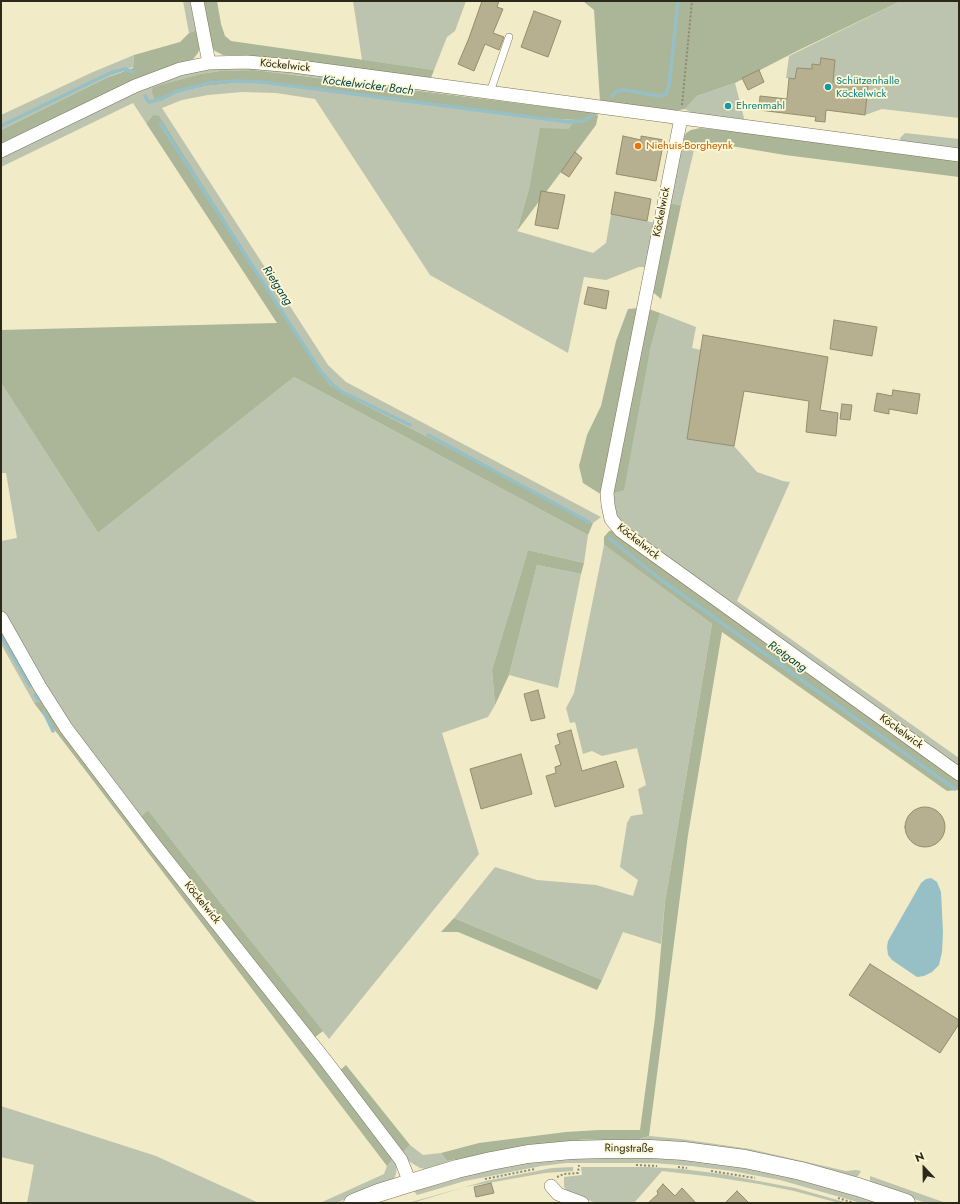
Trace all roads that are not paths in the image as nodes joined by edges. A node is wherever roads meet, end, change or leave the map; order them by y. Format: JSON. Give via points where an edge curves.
{"nodes":[{"id":1,"x":197,"y":1,"type":"edge"},
{"id":2,"x":509,"y":37,"type":"dead end"},
{"id":3,"x":208,"y":63,"type":"junction"},
{"id":4,"x":490,"y":92,"type":"junction"},
{"id":5,"x":681,"y":118,"type":"junction"},
{"id":6,"x":1,"y":151,"type":"edge"},
{"id":7,"x":959,"y":155,"type":"edge"},
{"id":8,"x":1,"y":618,"type":"edge"},
{"id":9,"x":959,"y":774,"type":"edge"},
{"id":10,"x":410,"y":1183,"type":"junction"},
{"id":11,"x":551,"y":1186,"type":"road end"},
{"id":12,"x":353,"y":1203,"type":"edge"},
{"id":13,"x":582,"y":1203,"type":"edge"},
{"id":14,"x":906,"y":1203,"type":"edge"}],
"edges":[{"from":1,"to":3,"type":"street"},
{"from":2,"to":4,"type":"lane"},
{"from":3,"to":4,"type":"street","name":"Köckelwick","via":[[247,62],[293,66]]},
{"from":3,"to":6,"type":"street","name":"Köckelwick","via":[[180,69],[135,86]]},
{"from":4,"to":5,"type":"street","name":"Köckelwick"},
{"from":5,"to":7,"type":"street","name":"Köckelwick"},
{"from":5,"to":9,"type":"street","name":"Köckelwick","via":[[607,493],[611,519],[621,531]]},
{"from":8,"to":10,"type":"street","name":"Köckelwick","via":[[66,728],[340,1080],[400,1160]]},
{"from":10,"to":12,"type":"main road","name":"Ringstraße"},
{"from":10,"to":14,"type":"main road","name":"Ringstraße","via":[[457,1169],[528,1154],[571,1150],[651,1149],[745,1159],[808,1173]]},
{"from":11,"to":13,"type":"street","via":[[558,1194]]}]}
